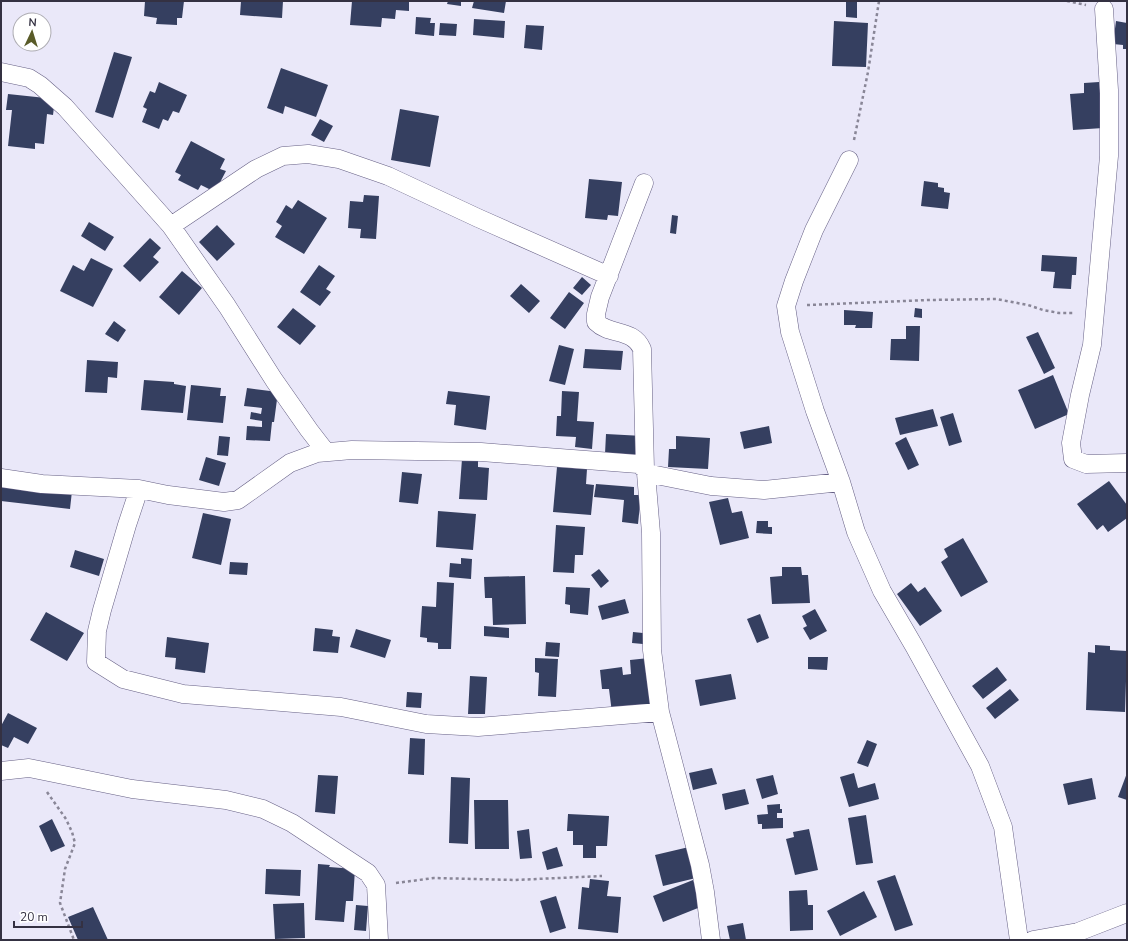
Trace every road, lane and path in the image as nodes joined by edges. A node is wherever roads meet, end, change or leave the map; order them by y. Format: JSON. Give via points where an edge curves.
{"nodes":[{"id":1,"x":879,"y":1,"type":"edge"},
{"id":2,"x":1104,"y":9,"type":"dead end"},
{"id":3,"x":1,"y":72,"type":"edge"},
{"id":4,"x":850,"y":160,"type":"joint"},
{"id":5,"x":644,"y":183,"type":"dead end"},
{"id":6,"x":171,"y":226,"type":"junction"},
{"id":7,"x":609,"y":276,"type":"junction"},
{"id":8,"x":786,"y":306,"type":"junction"},
{"id":9,"x":1095,"y":313,"type":"junction"},
{"id":10,"x":326,"y":452,"type":"junction"},
{"id":11,"x":1127,"y":463,"type":"edge"},
{"id":12,"x":646,"y":471,"type":"junction"},
{"id":13,"x":1,"y":478,"type":"edge"},
{"id":14,"x":841,"y":482,"type":"junction"},
{"id":15,"x":139,"y":489,"type":"junction"},
{"id":16,"x":660,"y":712,"type":"junction"},
{"id":17,"x":29,"y":768,"type":"junction"},
{"id":18,"x":1,"y":771,"type":"edge"},
{"id":19,"x":602,"y":876,"type":"dead end"},
{"id":20,"x":376,"y":885,"type":"junction"},
{"id":21,"x":1127,"y":913,"type":"edge"},
{"id":22,"x":74,"y":940,"type":"edge"},
{"id":23,"x":379,"y":940,"type":"edge"},
{"id":24,"x":711,"y":940,"type":"edge"},
{"id":25,"x":1019,"y":940,"type":"edge"},
{"id":26,"x":1033,"y":940,"type":"edge"}],
"edges":[{"from":1,"to":4,"type":"path"},
{"from":2,"to":9,"type":"street","via":[[1110,90],[1109,156]]},
{"from":3,"to":6,"type":"street","via":[[29,78],[40,84],[65,107]]},
{"from":4,"to":8,"type":"street","via":[[814,230]]},
{"from":5,"to":7,"type":"street"},
{"from":6,"to":7,"type":"street","via":[[256,169],[283,156],[308,154],[339,159],[388,176]]},
{"from":6,"to":10,"type":"street","via":[[227,306],[274,380]]},
{"from":7,"to":12,"type":"street","via":[[600,297],[596,322],[601,327],[633,337],[642,349]]},
{"from":8,"to":9,"type":"path","via":[[996,300],[1059,312]]},
{"from":8,"to":14,"type":"street","via":[[790,332],[810,396]]},
{"from":9,"to":11,"type":"street","via":[[1092,345],[1071,443],[1073,459],[1086,464]]},
{"from":10,"to":12,"type":"street","via":[[481,452],[632,462]]},
{"from":10,"to":15,"type":"street","via":[[290,463],[238,500],[224,502]]},
{"from":12,"to":14,"type":"street","via":[[711,486],[764,490]]},
{"from":12,"to":16,"type":"street","via":[[651,534],[652,650]]},
{"from":13,"to":15,"type":"street","via":[[42,484]]},
{"from":14,"to":25,"type":"street","via":[[856,532],[882,591],[980,766],[1003,827]]},
{"from":15,"to":16,"type":"street","via":[[124,532],[97,631],[96,662],[123,678],[183,694],[341,707],[426,724],[478,727]]},
{"from":16,"to":24,"type":"street","via":[[700,865]]},
{"from":17,"to":18,"type":"street"},
{"from":17,"to":20,"type":"street","via":[[132,789],[226,800],[263,808],[292,823],[368,873]]},
{"from":17,"to":22,"type":"path","via":[[66,819],[75,843],[65,868],[60,903]]},
{"from":19,"to":20,"type":"path","via":[[515,880],[434,878]]},
{"from":20,"to":23,"type":"street"},
{"from":21,"to":26,"type":"street","via":[[1078,932]]}]}
